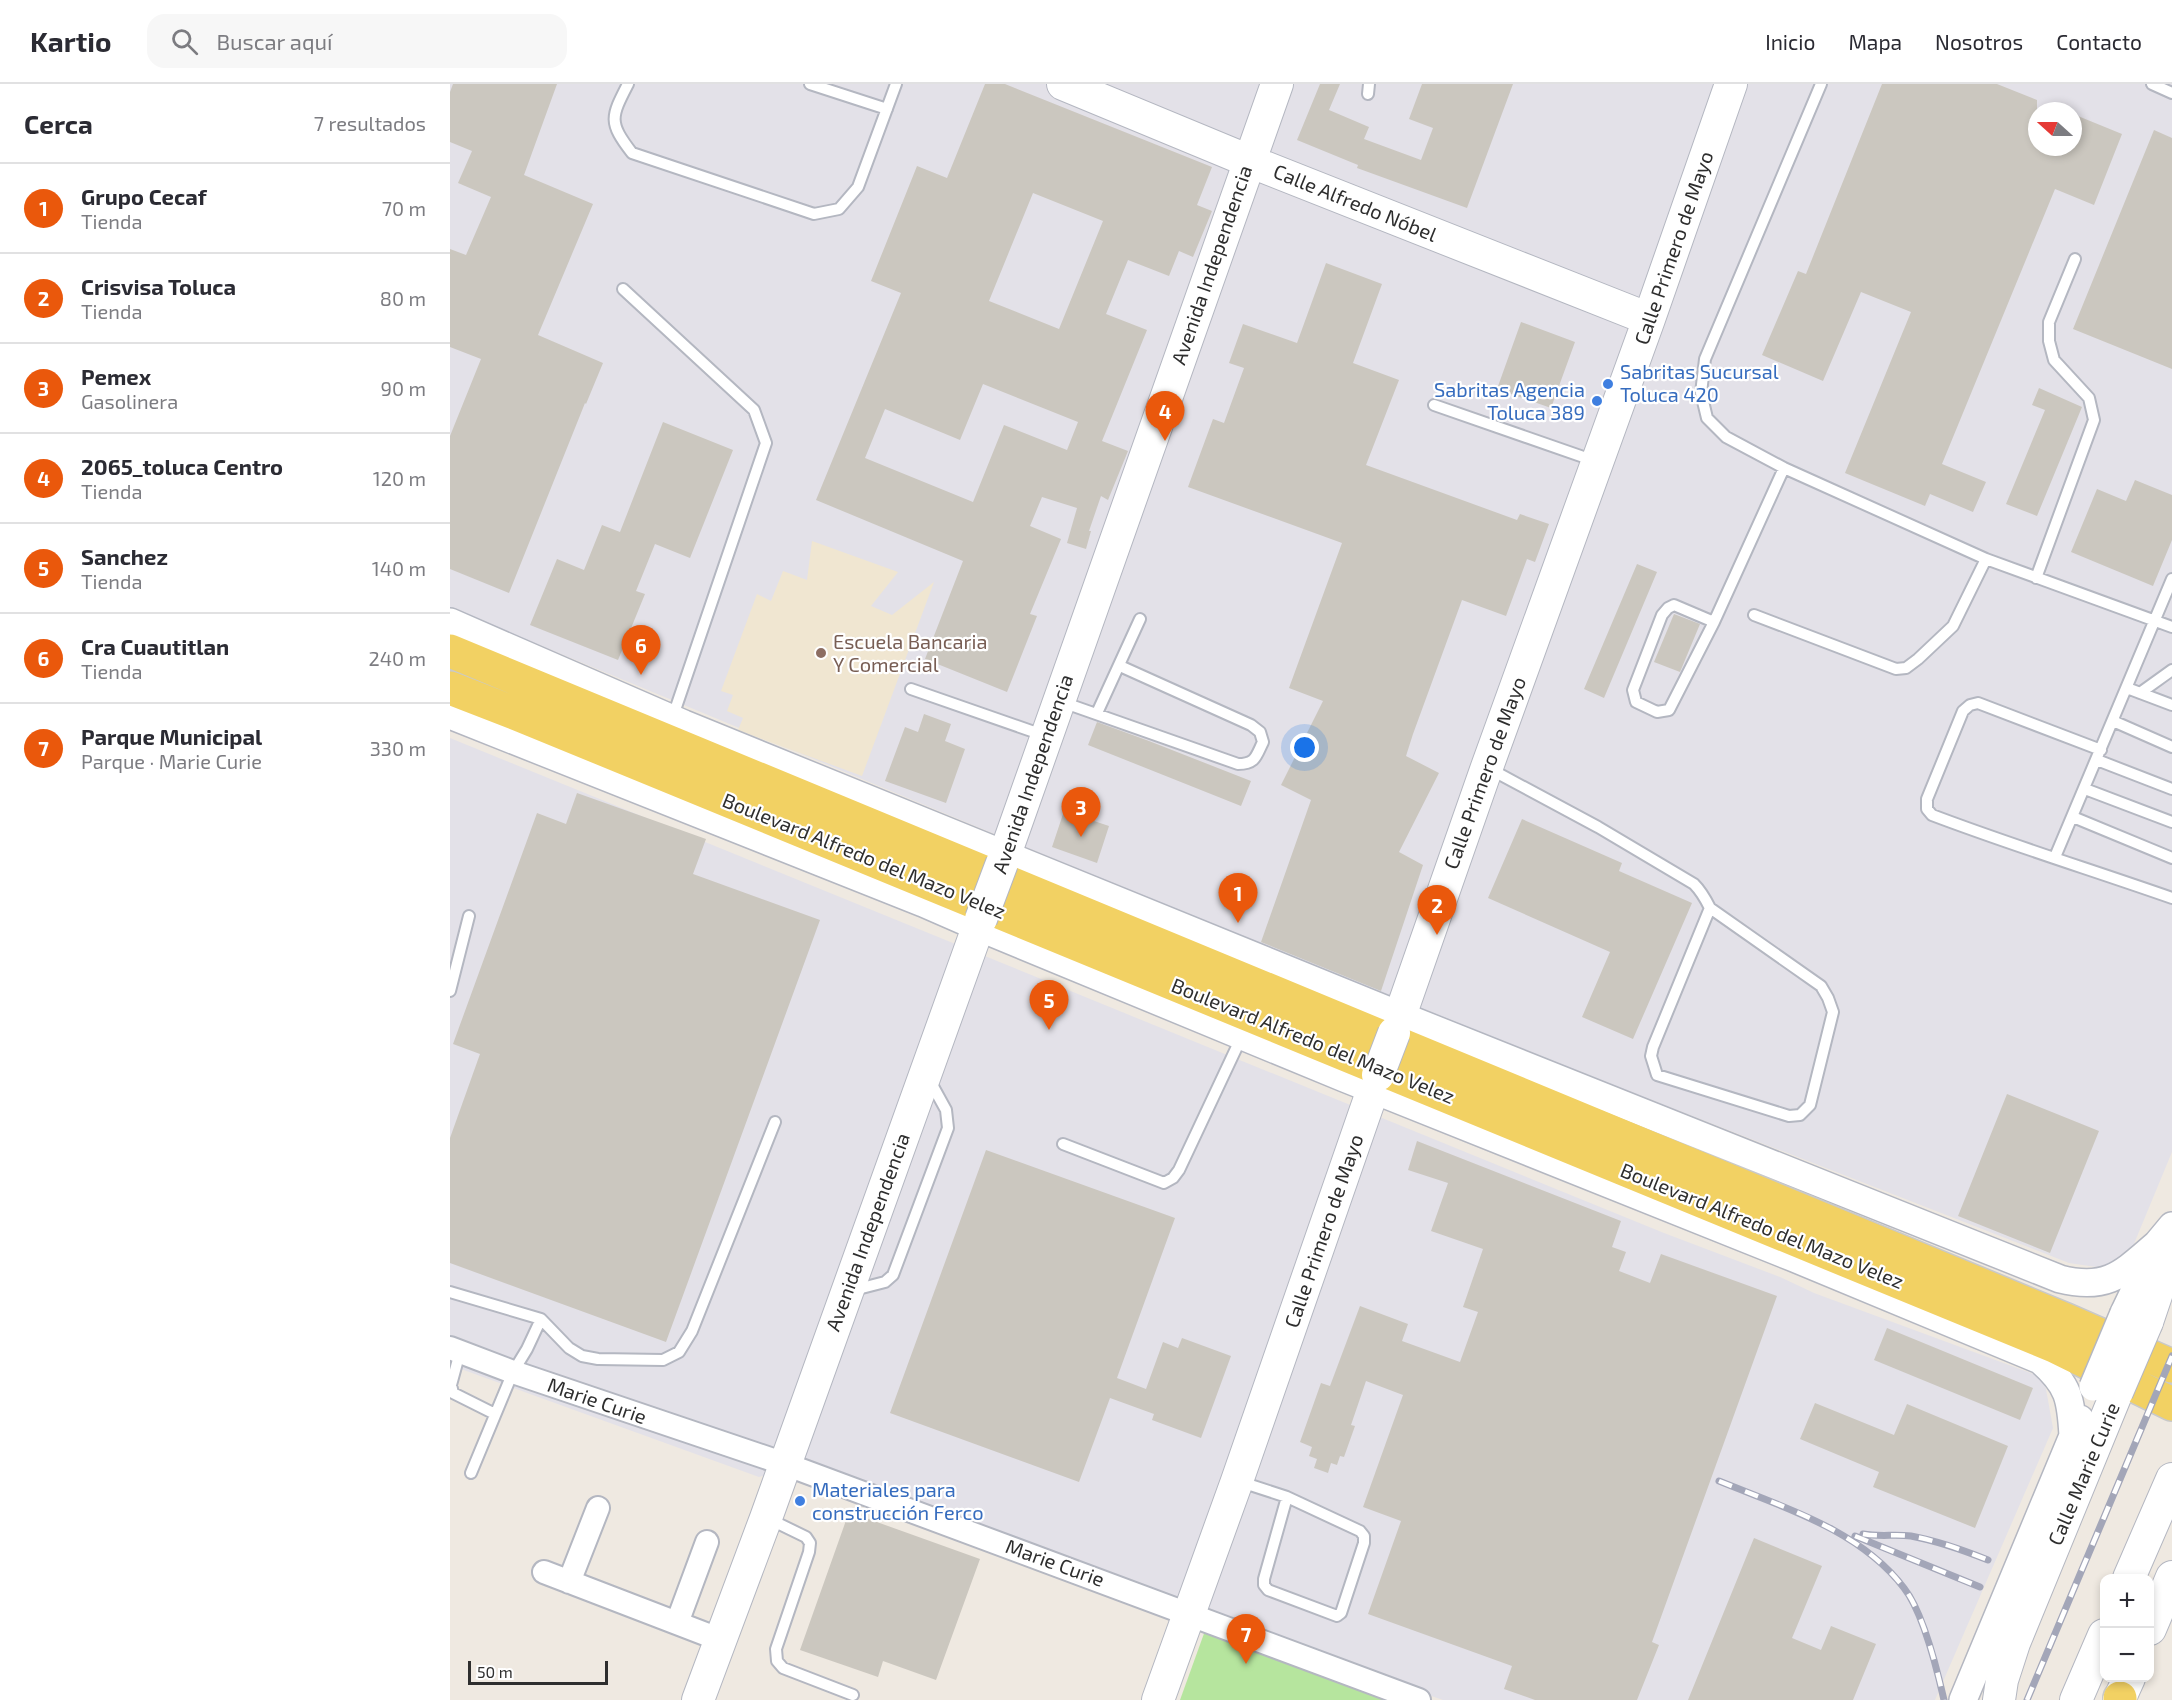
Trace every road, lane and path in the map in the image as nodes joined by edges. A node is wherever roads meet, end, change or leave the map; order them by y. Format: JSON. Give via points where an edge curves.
{"nodes":[{"id":1,"x":628,"y":84,"type":"edge"},
{"id":2,"x":810,"y":84,"type":"edge"},
{"id":3,"x":896,"y":84,"type":"edge"},
{"id":4,"x":1063,"y":84,"type":"edge"},
{"id":5,"x":1277,"y":84,"type":"edge"},
{"id":6,"x":1731,"y":84,"type":"edge"},
{"id":7,"x":1821,"y":84,"type":"edge"},
{"id":8,"x":2152,"y":84,"type":"edge"},
{"id":9,"x":2172,"y":93,"type":"edge"},
{"id":10,"x":887,"y":109,"type":"junction"},
{"id":11,"x":1249,"y":161,"type":"junction"},
{"id":12,"x":2075,"y":259,"type":"dead end"},
{"id":13,"x":623,"y":289,"type":"dead end"},
{"id":14,"x":1649,"y":319,"type":"junction"},
{"id":15,"x":1434,"y":405,"type":"dead end"},
{"id":16,"x":1598,"y":462,"type":"junction"},
{"id":17,"x":1784,"y":468,"type":"junction"},
{"id":18,"x":1986,"y":559,"type":"junction"},
{"id":19,"x":2036,"y":578,"type":"junction"},
{"id":20,"x":2172,"y":579,"type":"edge"},
{"id":21,"x":1754,"y":615,"type":"dead end"},
{"id":22,"x":1140,"y":619,"type":"dead end"},
{"id":23,"x":2155,"y":620,"type":"junction"},
{"id":24,"x":450,"y":622,"type":"edge"},
{"id":25,"x":1714,"y":622,"type":"junction"},
{"id":26,"x":2172,"y":627,"type":"edge"},
{"id":27,"x":450,"y":651,"type":"edge"},
{"id":28,"x":1120,"y":666,"type":"junction"},
{"id":29,"x":2172,"y":670,"type":"edge"},
{"id":30,"x":450,"y":688,"type":"edge"},
{"id":31,"x":911,"y":688,"type":"dead end"},
{"id":32,"x":2127,"y":688,"type":"junction"},
{"id":33,"x":2140,"y":693,"type":"junction"},
{"id":34,"x":1059,"y":701,"type":"junction"},
{"id":35,"x":2172,"y":705,"type":"edge"},
{"id":36,"x":1097,"y":714,"type":"junction"},
{"id":37,"x":450,"y":715,"type":"edge"},
{"id":38,"x":672,"y":719,"type":"junction"},
{"id":39,"x":2112,"y":722,"type":"junction"},
{"id":40,"x":1046,"y":736,"type":"junction"},
{"id":41,"x":2172,"y":747,"type":"edge"},
{"id":42,"x":2099,"y":755,"type":"junction"},
{"id":43,"x":1487,"y":767,"type":"junction"},
{"id":44,"x":2085,"y":789,"type":"junction"},
{"id":45,"x":2172,"y":789,"type":"edge"},
{"id":46,"x":2073,"y":817,"type":"junction"},
{"id":47,"x":2172,"y":822,"type":"edge"},
{"id":48,"x":2055,"y":857,"type":"junction"},
{"id":49,"x":2172,"y":858,"type":"edge"},
{"id":50,"x":1004,"y":859,"type":"junction"},
{"id":51,"x":2172,"y":898,"type":"edge"},
{"id":52,"x":1710,"y":908,"type":"junction"},
{"id":53,"x":469,"y":916,"type":"dead end"},
{"id":54,"x":979,"y":923,"type":"junction"},
{"id":55,"x":450,"y":991,"type":"edge"},
{"id":56,"x":1397,"y":1024,"type":"junction"},
{"id":57,"x":1242,"y":1036,"type":"junction"},
{"id":58,"x":1376,"y":1082,"type":"junction"},
{"id":59,"x":775,"y":1122,"type":"dead end"},
{"id":60,"x":1063,"y":1144,"type":"dead end"},
{"id":61,"x":2167,"y":1239,"type":"edge"},
{"id":62,"x":450,"y":1292,"type":"edge"},
{"id":63,"x":541,"y":1319,"type":"junction"},
{"id":64,"x":455,"y":1350,"type":"edge"},
{"id":65,"x":2172,"y":1366,"type":"edge"},
{"id":66,"x":513,"y":1372,"type":"junction"},
{"id":67,"x":2105,"y":1390,"type":"junction"},
{"id":68,"x":2172,"y":1404,"type":"edge"},
{"id":69,"x":495,"y":1414,"type":"junction"},
{"id":70,"x":2073,"y":1436,"type":"junction"},
{"id":71,"x":785,"y":1464,"type":"junction"},
{"id":72,"x":471,"y":1473,"type":"dead end"},
{"id":73,"x":2172,"y":1479,"type":"edge"},
{"id":74,"x":1237,"y":1481,"type":"junction"},
{"id":75,"x":1287,"y":1497,"type":"junction"},
{"id":76,"x":598,"y":1508,"type":"dead end"},
{"id":77,"x":766,"y":1518,"type":"junction"},
{"id":78,"x":707,"y":1542,"type":"dead end"},
{"id":79,"x":544,"y":1572,"type":"dead end"},
{"id":80,"x":2131,"y":1574,"type":"edge"},
{"id":81,"x":569,"y":1582,"type":"junction"},
{"id":82,"x":2169,"y":1591,"type":"edge"},
{"id":83,"x":1190,"y":1613,"type":"junction"},
{"id":84,"x":677,"y":1623,"type":"junction"},
{"id":85,"x":2150,"y":1628,"type":"edge"},
{"id":86,"x":721,"y":1640,"type":"junction"},
{"id":87,"x":2100,"y":1644,"type":"edge"},
{"id":88,"x":853,"y":1695,"type":"dead end"},
{"id":89,"x":698,"y":1700,"type":"edge"},
{"id":90,"x":1158,"y":1700,"type":"edge"},
{"id":91,"x":1419,"y":1700,"type":"edge"},
{"id":92,"x":1963,"y":1700,"type":"edge"},
{"id":93,"x":1999,"y":1700,"type":"edge"},
{"id":94,"x":2076,"y":1700,"type":"edge"}],
"edges":[{"from":1,"to":10,"type":"lane","via":[[614,111],[617,134],[632,153],[814,214],[839,209],[858,188]]},
{"from":2,"to":10,"type":"lane"},
{"from":3,"to":10,"type":"lane"},
{"from":4,"to":11,"type":"main road","name":"Calle Alfredo Nóbel"},
{"from":5,"to":11,"type":"main road","name":"Avenida Independencia"},
{"from":6,"to":14,"type":"main road","name":"Calle Primero de Mayo"},
{"from":7,"to":17,"type":"lane","via":[[1705,360],[1701,393],[1707,418],[1726,437]]},
{"from":8,"to":9,"type":"lane"},
{"from":11,"to":14,"type":"main road","name":"Calle Alfredo Nóbel"},
{"from":11,"to":34,"type":"main road","name":"Avenida Independencia"},
{"from":12,"to":19,"type":"lane","via":[[2049,322],[2049,341],[2054,360],[2089,398],[2094,420]]},
{"from":13,"to":38,"type":"lane","via":[[754,410],[766,443]]},
{"from":14,"to":16,"type":"main road","name":"Calle Primero de Mayo"},
{"from":15,"to":16,"type":"lane"},
{"from":16,"to":43,"type":"main road","name":"Calle Primero de Mayo"},
{"from":17,"to":18,"type":"lane"},
{"from":17,"to":25,"type":"lane"},
{"from":18,"to":19,"type":"lane"},
{"from":18,"to":21,"type":"lane","via":[[1953,626],[1906,668],[1896,669]]},
{"from":19,"to":23,"type":"lane"},
{"from":20,"to":23,"type":"lane"},
{"from":22,"to":28,"type":"lane"},
{"from":23,"to":26,"type":"lane"},
{"from":23,"to":32,"type":"lane"},
{"from":24,"to":38,"type":"street"},
{"from":25,"to":25,"type":"lane","via":[[1674,605],[1668,608],[1633,690],[1636,702],[1657,712],[1669,710]]},
{"from":27,"to":65,"type":"main road","name":"Boulevard Alfredo del Mazo Velez"},
{"from":28,"to":36,"type":"lane"},
{"from":28,"to":36,"type":"lane","via":[[1251,725],[1260,732],[1263,742],[1259,751],[1248,764],[1238,764]]},
{"from":29,"to":33,"type":"lane"},
{"from":30,"to":68,"type":"main road","name":"Boulevard Alfredo del Mazo Velez","via":[[2054,1346]]},
{"from":31,"to":40,"type":"lane"},
{"from":32,"to":33,"type":"lane"},
{"from":32,"to":39,"type":"lane"},
{"from":33,"to":35,"type":"lane"},
{"from":34,"to":36,"type":"lane"},
{"from":34,"to":40,"type":"main road","name":"Avenida Independencia"},
{"from":37,"to":54,"type":"street","name":"Boulevard Alfredo del Mazo Velez"},
{"from":38,"to":50,"type":"street"},
{"from":39,"to":41,"type":"lane"},
{"from":39,"to":42,"type":"lane"},
{"from":40,"to":50,"type":"main road","name":"Avenida Independencia"},
{"from":42,"to":44,"type":"lane"},
{"from":42,"to":45,"type":"lane"},
{"from":42,"to":48,"type":"lane","via":[[1978,703],[1963,711],[1927,799],[1927,809],[1932,815]]},
{"from":43,"to":52,"type":"lane","via":[[1694,884]]},
{"from":43,"to":56,"type":"main road","name":"Calle Primero de Mayo"},
{"from":44,"to":46,"type":"lane"},
{"from":44,"to":47,"type":"lane"},
{"from":46,"to":48,"type":"lane"},
{"from":46,"to":49,"type":"lane"},
{"from":48,"to":51,"type":"lane"},
{"from":50,"to":54,"type":"main road","name":"Avenida Independencia","bridge":true},
{"from":50,"to":56,"type":"street"},
{"from":52,"to":52,"type":"lane","via":[[1653,1047],[1652,1064],[1657,1075],[1789,1116],[1800,1115],[1810,1105],[1833,1012],[1828,998],[1821,986]]},
{"from":53,"to":55,"type":"lane"},
{"from":54,"to":57,"type":"street","name":"Boulevard Alfredo del Mazo Velez"},
{"from":54,"to":71,"type":"main road","name":"Avenida Independencia"},
{"from":56,"to":58,"type":"main road","name":"Calle Primero de Mayo","bridge":true},
{"from":56,"to":61,"type":"street","via":[[2060,1279],[2084,1283],[2108,1280]]},
{"from":57,"to":58,"type":"street","name":"Boulevard Alfredo del Mazo Velez","via":[[1344,1078]]},
{"from":57,"to":60,"type":"lane","via":[[1173,1178],[1164,1183]]},
{"from":58,"to":70,"type":"street","name":"Boulevard Alfredo del Mazo Velez","via":[[2040,1360],[2066,1389]]},
{"from":58,"to":74,"type":"main road","name":"Calle Primero de Mayo"},
{"from":59,"to":63,"type":"lane","via":[[692,1331],[679,1352],[663,1360],[582,1356]]},
{"from":61,"to":67,"type":"main road","name":"Calle Marie Curie","bridge":true},
{"from":62,"to":63,"type":"lane"},
{"from":63,"to":66,"type":"lane"},
{"from":64,"to":66,"type":"street","name":"Marie Curie"},
{"from":64,"to":69,"type":"lane","via":[[453,1393]]},
{"from":66,"to":69,"type":"lane"},
{"from":66,"to":71,"type":"street","name":"Marie Curie"},
{"from":67,"to":70,"type":"street"},
{"from":67,"to":93,"type":"main road","name":"Calle Marie Curie","via":[[2014,1643]]},
{"from":69,"to":72,"type":"lane"},
{"from":70,"to":92,"type":"street"},
{"from":71,"to":77,"type":"main road","name":"Avenida Independencia"},
{"from":71,"to":83,"type":"street","name":"Marie Curie"},
{"from":73,"to":80,"type":"main road"},
{"from":74,"to":75,"type":"lane"},
{"from":74,"to":83,"type":"main road","name":"Calle Primero de Mayo"},
{"from":75,"to":75,"type":"lane","via":[[1264,1585],[1268,1590],[1337,1616],[1353,1581],[1364,1536]]},
{"from":76,"to":81,"type":"street"},
{"from":77,"to":86,"type":"main road","name":"Avenida Independencia"},
{"from":77,"to":88,"type":"lane","via":[[806,1537],[810,1543],[776,1649],[777,1661],[783,1668]]},
{"from":78,"to":84,"type":"street"},
{"from":79,"to":81,"type":"street"},
{"from":81,"to":84,"type":"street"},
{"from":82,"to":85,"type":"main road"},
{"from":83,"to":90,"type":"main road","name":"Calle Primero de Mayo"},
{"from":83,"to":91,"type":"street","name":"Marie Curie"},
{"from":84,"to":86,"type":"street"},
{"from":86,"to":89,"type":"main road","name":"Avenida Independencia"},
{"from":87,"to":94,"type":"main road"}]}
